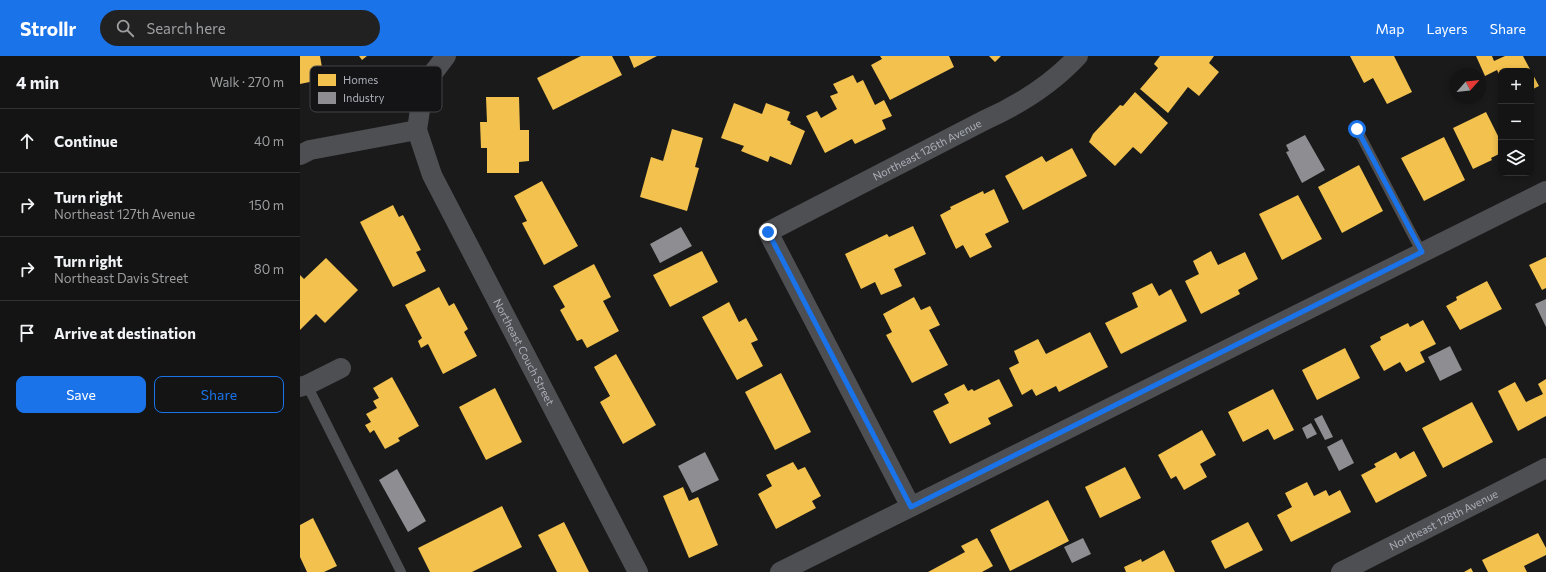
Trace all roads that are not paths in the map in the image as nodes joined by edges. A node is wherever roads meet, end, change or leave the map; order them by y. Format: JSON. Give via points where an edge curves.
{"nodes":[{"id":1,"x":446,"y":56,"type":"edge"},
{"id":2,"x":1078,"y":56,"type":"edge"},
{"id":3,"x":438,"y":66,"type":"edge"},
{"id":4,"x":420,"y":112,"type":"edge"},
{"id":5,"x":1357,"y":129,"type":"dead end"},
{"id":6,"x":417,"y":130,"type":"junction"},
{"id":7,"x":300,"y":155,"type":"edge"},
{"id":8,"x":1546,"y":191,"type":"edge"},
{"id":9,"x":1422,"y":252,"type":"junction"},
{"id":10,"x":341,"y":368,"type":"dead end"},
{"id":11,"x":303,"y":386,"type":"edge"},
{"id":12,"x":1546,"y":468,"type":"edge"},
{"id":13,"x":911,"y":507,"type":"junction"},
{"id":14,"x":1348,"y":570,"type":"edge"},
{"id":15,"x":401,"y":572,"type":"edge"},
{"id":16,"x":638,"y":572,"type":"edge"},
{"id":17,"x":780,"y":572,"type":"edge"}],
"edges":[{"from":1,"to":3,"type":"street"},
{"from":2,"to":13,"type":"street","name":"Northeast 126th Avenue","via":[[1056,78],[1010,109],[768,232]]},
{"from":4,"to":6,"type":"street"},
{"from":5,"to":9,"type":"lane"},
{"from":6,"to":7,"type":"street","via":[[310,150]]},
{"from":6,"to":16,"type":"street","name":"Northeast Couch Street","via":[[432,176]]},
{"from":8,"to":9,"type":"street"},
{"from":9,"to":13,"type":"street"},
{"from":10,"to":11,"type":"street"},
{"from":11,"to":15,"type":"lane"},
{"from":12,"to":14,"type":"street","name":"Northeast 128th Avenue"},
{"from":13,"to":17,"type":"street"}]}
